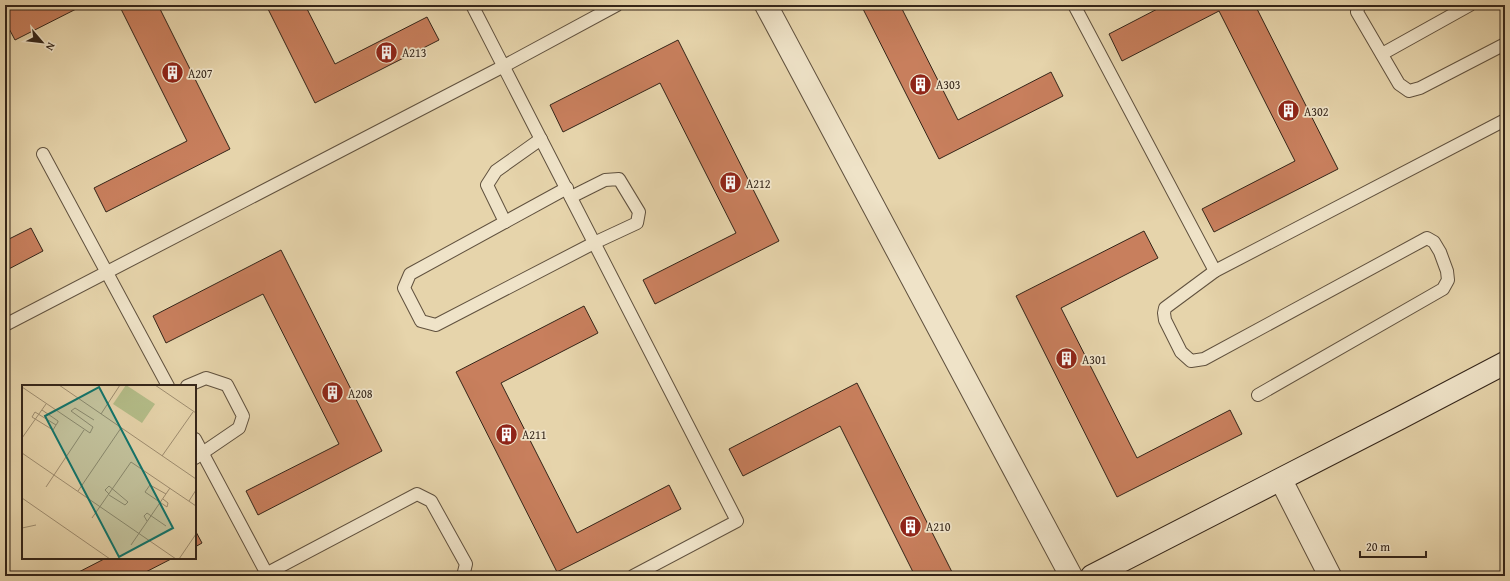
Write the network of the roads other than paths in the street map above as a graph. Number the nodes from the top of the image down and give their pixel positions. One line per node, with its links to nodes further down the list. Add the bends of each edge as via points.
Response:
1 (472, 5): 9 (lane)
2 (617, 5): 9 (lane)
3 (766, 5): 29 (street)
4 (1074, 5): 16 (lane)
5 (1359, 5): 8 (lane, via 1357,12)
6 (1470, 5): 8 (lane)
7 (1505, 44): 8 (lane, via 1420,88 1409,91 1399,84)
8 (1382, 54)
9 (504, 66): 11 (lane); 17 (lane)
10 (1505, 120): 16 (lane)
11 (542, 139): 13 (lane); 14 (lane, via 496,171 487,185)
12 (44, 154): 17 (lane)
13 (569, 193): 14 (lane); 15 (lane); 15 (lane, via 605,180 620,179 639,212 638,223)
14 (505, 222): 15 (lane, via 410,274 404,288 421,322 436,325)
15 (594, 243): 28 (lane, via 737,521)
16 (1215, 271): 22 (lane, via 1171,303 1164,313 1181,352 1191,361 1204,359 1427,238 1434,242 1447,271 1448,280 1443,289)
17 (108, 272): 18 (lane); 20 (lane)
18 (5, 325)
19 (1505, 363): 25 (street)
20 (167, 385)
21 (189, 385): 24 (lane, via 206,378 227,385 243,416 239,428)
22 (1258, 395)
23 (196, 443): 24 (lane)
24 (199, 456): 26 (lane)
25 (1280, 480): 30 (street); 31 (street)
26 (265, 575): 27 (lane, via 417,494 431,501 466,564)
27 (463, 576)
28 (633, 576)
29 (1071, 576)
30 (1092, 576)
31 (1330, 576)

